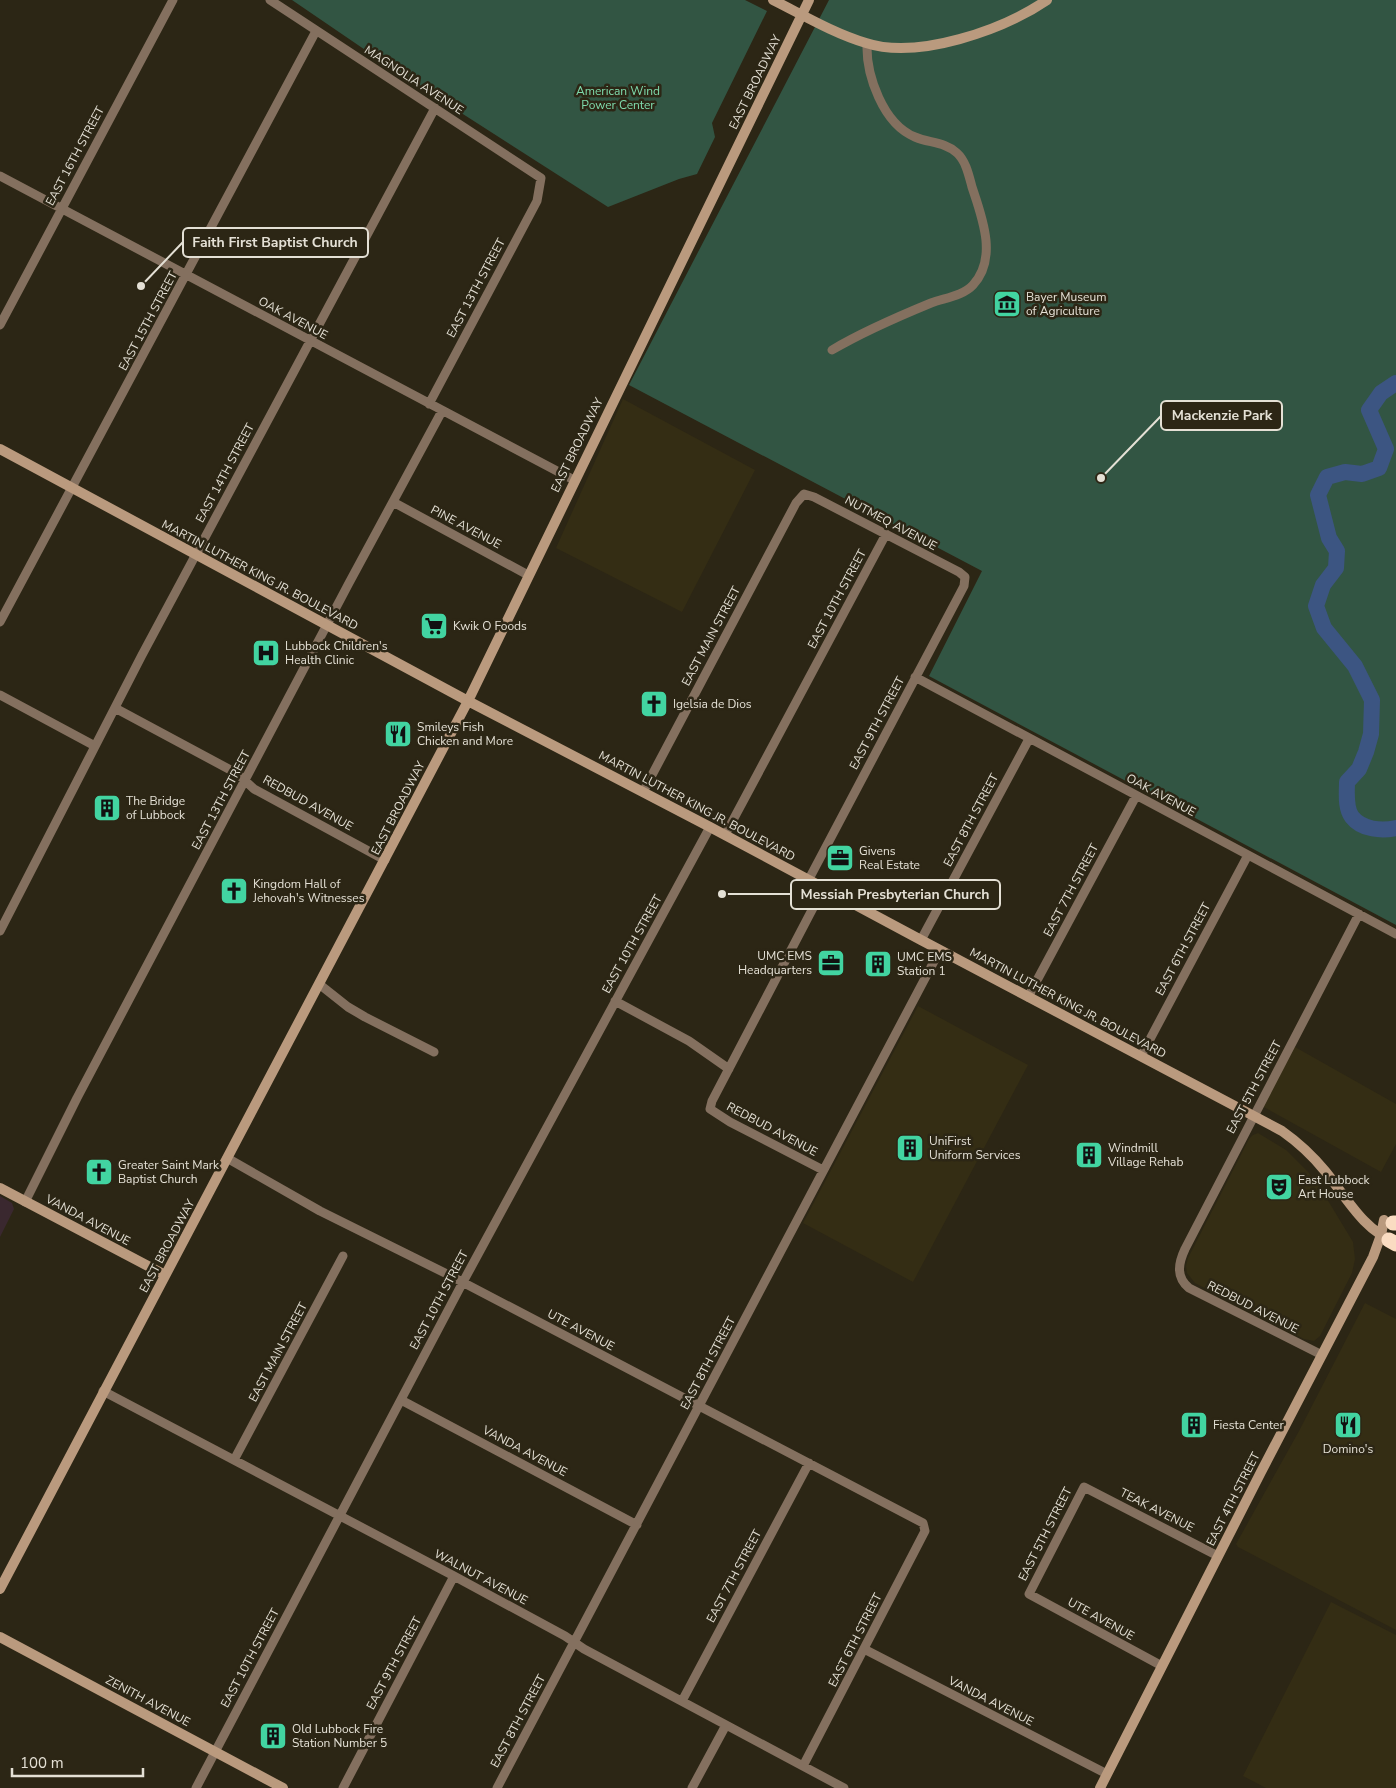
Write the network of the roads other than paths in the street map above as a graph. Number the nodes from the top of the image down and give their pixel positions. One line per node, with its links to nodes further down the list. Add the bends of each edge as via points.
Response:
1 (173, 0): 12 (street, EAST 16TH STREET)
2 (270, 0): 7 (street, MAGNOLIA AVENUE)
3 (773, 0): 6 (main road)
4 (808, 0): 6 (main road, EAST BROADWAY)
5 (1047, 0): 8 (main road, via 1007,23 944,42 896,49)
6 (802, 14): 8 (main road); 20 (main road, EAST BROADWAY)
7 (316, 31): 9 (street, MAGNOLIA AVENUE); 13 (street, EAST 15TH STREET)
8 (867, 44): 16 (street, via 871,81 892,118 914,137 952,148 962,158 982,218 986,256 978,278 966,291 863,332)
9 (434, 108): 11 (street, MAGNOLIA AVENUE, via 532,171 541,178); 15 (street, EAST 14TH STREET)
10 (0, 176): 12 (street, OAK AVENUE)
11 (541, 182): 17 (street, EAST 13TH STREET, via 537,201)
12 (62, 209): 13 (street, OAK AVENUE); 14 (street, EAST 16TH STREET)
13 (186, 275): 15 (street, OAK AVENUE); 21 (street, EAST 15TH STREET)
14 (0, 325)
15 (310, 341): 17 (street, OAK AVENUE); 25 (street, EAST 14TH STREET)
16 (832, 350)
17 (429, 404): 18 (street, OAK AVENUE)
18 (442, 411): 20 (street, OAK AVENUE); 23 (street, EAST 13TH STREET)
19 (0, 449): 21 (main road, MARTIN LUTHER KING JR. BOULEVARD)
20 (574, 480): 26 (main road, EAST BROADWAY)
21 (73, 488): 25 (main road, MARTIN LUTHER KING JR. BOULEVARD); 28 (street, EAST 15TH STREET)
22 (804, 494): 24 (street, NUTMEQ AVENUE); 37 (street, EAST MAIN STREET, via 796,503)
23 (393, 502): 26 (street, PINE AVENUE); 29 (street, EAST 13TH STREET)
24 (886, 534): 27 (street, NUTMEQ AVENUE); 40 (street, EAST 10TH STREET)
25 (196, 554): 29 (main road, MARTIN LUTHER KING JR. BOULEVARD); 33 (street, EAST 14TH STREET)
26 (528, 575): 32 (main road, EAST BROADWAY)
27 (965, 577): 30 (street, EAST 9TH STREET, via 964,586)
28 (0, 622)
29 (327, 625): 32 (main road, MARTIN LUTHER KING JR. BOULEVARD); 36 (street, EAST 13TH STREET)
30 (915, 677): 34 (street, OAK AVENUE); 43 (street, EAST 9TH STREET)
31 (0, 695): 35 (street)
32 (468, 701): 37 (main road, MARTIN LUTHER KING JR. BOULEVARD); 42 (main road, EAST BROADWAY)
33 (114, 708): 35 (street, EAST 14TH STREET); 36 (street, REDBUD AVENUE, via 238,774)
34 (1029, 739): 38 (street, OAK AVENUE); 48 (street, EAST 8TH STREET)
35 (95, 746): 46 (street, EAST 14TH STREET)
36 (245, 781): 42 (street, REDBUD AVENUE, via 254,789); 60 (street, EAST 13TH STREET, via 77,1098)
37 (643, 792): 39 (main road, MARTIN LUTHER KING JR. BOULEVARD)
38 (1136, 796): 41 (street, OAK AVENUE); 51 (street, EAST 7TH STREET)
39 (710, 826): 40 (main road, MARTIN LUTHER KING JR. BOULEVARD); 52 (street, EAST 10TH STREET)
40 (725, 835): 43 (main road, MARTIN LUTHER KING JR. BOULEVARD)
41 (1248, 855): 45 (street, OAK AVENUE); 54 (street, EAST 6TH STREET)
42 (385, 860): 50 (main road, EAST BROADWAY)
43 (809, 879): 44 (main road, MARTIN LUTHER KING JR. BOULEVARD)
44 (824, 887): 48 (main road, MARTIN LUTHER KING JR. BOULEVARD); 55 (street)
45 (1359, 914): 47 (street, OAK AVENUE); 56 (street, EAST 5TH STREET)
46 (0, 931)
47 (1396, 934)
48 (921, 940): 49 (main road, MARTIN LUTHER KING JR. BOULEVARD)
49 (940, 950): 51 (main road, MARTIN LUTHER KING JR. BOULEVARD); 58 (street, EAST 8TH STREET)
50 (319, 984): 53 (street, via 348,1007); 57 (main road, EAST BROADWAY)
51 (1028, 997): 54 (main road, MARTIN LUTHER KING JR. BOULEVARD)
52 (615, 1001): 55 (street, via 689,1041); 67 (street, EAST 10TH STREET)
53 (434, 1052)
54 (1141, 1056): 56 (main road, MARTIN LUTHER KING JR. BOULEVARD)
55 (729, 1069): 58 (street, REDBUD AVENUE, via 710,1109)
56 (1253, 1115): 61 (main road, MARTIN LUTHER KING JR. BOULEVARD, via 1303,1146); 65 (street, EAST 5TH STREET, via 1185,1249 1179,1264)
57 (227, 1158): 66 (main road, EAST BROADWAY); 67 (street, UTE AVENUE, via 314,1208)
58 (823, 1170): 71 (street, EAST 8TH STREET)
59 (0, 1188): 60 (main road, VANDA AVENUE)
60 (26, 1202): 66 (main road, VANDA AVENUE)
61 (1359, 1214): 62 (main road); 63 (main road, MARTIN LUTHER KING JR. BOULEVARD, via 1376,1233)
62 (1392, 1222): 63 (main road, EAST 4TH STREET)
63 (1391, 1240): 68 (main road, EAST 4TH STREET, via 1373,1258)
64 (343, 1256): 72 (street, EAST MAIN STREET)
65 (1180, 1274): 68 (street, REDBUD AVENUE, via 1185,1285 1193,1290)
66 (165, 1275): 69 (main road, EAST BROADWAY)
67 (463, 1282): 70 (street, EAST 10TH STREET); 71 (street, UTE AVENUE)
68 (1322, 1356): 78 (main road, EAST 4TH STREET)
69 (104, 1391): 72 (street, WALNUT AVENUE); 80 (main road, EAST BROADWAY)
70 (401, 1400): 75 (street, EAST 10TH STREET); 77 (street, VANDA AVENUE)
71 (700, 1406): 73 (street, UTE AVENUE); 77 (street, EAST 8TH STREET)
72 (234, 1460): 75 (street, WALNUT AVENUE)
73 (809, 1463): 76 (street, UTE AVENUE); 86 (street, EAST 7TH STREET)
74 (1084, 1487): 78 (street, TEAK AVENUE); 81 (street, EAST 5TH STREET)
75 (340, 1516): 79 (street, WALNUT AVENUE); 88 (street, EAST 10TH STREET)
76 (923, 1523): 84 (street, EAST 6TH STREET, via 924,1531)
77 (636, 1525): 83 (street, EAST 8TH STREET)
78 (1218, 1556): 85 (main road, EAST 4TH STREET)
79 (454, 1576): 83 (street, WALNUT AVENUE); 93 (street, EAST 9TH STREET)
80 (0, 1589)
81 (1029, 1594): 85 (street, UTE AVENUE)
82 (0, 1637): 88 (main road, ZENITH AVENUE)
83 (574, 1642): 86 (street, WALNUT AVENUE); 94 (street, EAST 8TH STREET)
84 (864, 1649): 89 (street, EAST 6TH STREET); 90 (street, VANDA AVENUE)
85 (1162, 1666): 90 (main road, EAST 4TH STREET)
86 (682, 1701): 87 (street, WALNUT AVENUE)
87 (726, 1725): 89 (street, WALNUT AVENUE); 95 (street)
88 (215, 1751): 91 (street, EAST 10TH STREET); 92 (main road, ZENITH AVENUE)
89 (804, 1766): 96 (street, WALNUT AVENUE)
90 (1107, 1774): 97 (main road, EAST 4TH STREET)
91 (196, 1788)
92 (284, 1788)
93 (342, 1788)
94 (497, 1788)
95 (692, 1788)
96 (844, 1788)
97 (1100, 1788)

